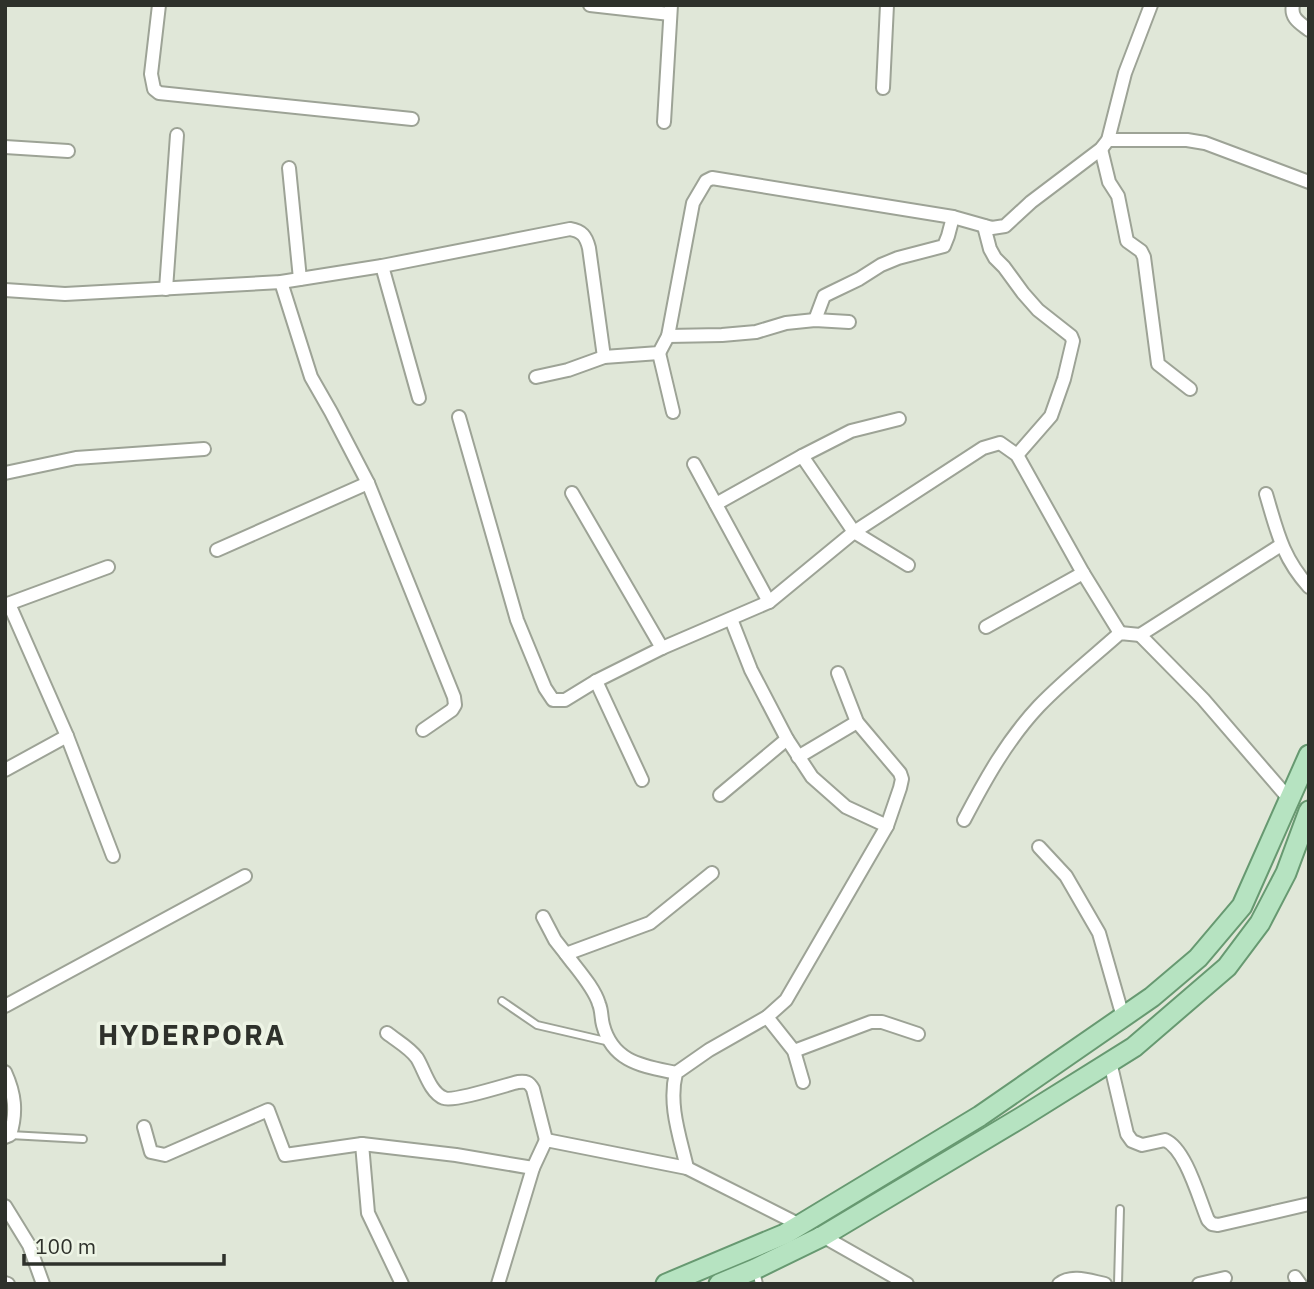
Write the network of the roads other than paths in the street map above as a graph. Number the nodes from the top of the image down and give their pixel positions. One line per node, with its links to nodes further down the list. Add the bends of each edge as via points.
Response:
1 (159, 5): 9 (street, via 151,74 159,93)
2 (590, 5): 6 (street)
3 (887, 5): 8 (street)
4 (1151, 5): 12 (street)
5 (1293, 5): 7 (street, via 1295,19)
6 (671, 10): 10 (street)
7 (1309, 30)
8 (883, 88)
9 (412, 119)
10 (664, 122)
11 (177, 135): 22 (street)
12 (1105, 144): 16 (street, via 1205,143); 18 (street, via 1004,226); 30 (street, via 1109,183 1118,196 1127,241 1144,257 1158,364)
13 (5, 147): 14 (street)
14 (68, 151)
15 (289, 168): 20 (street)
16 (1309, 182)
17 (953, 217): 18 (street); 24 (street, via 944,246 890,262 824,296); 26 (street, via 712,178 693,203)
18 (984, 226): 36 (street, via 995,257 1038,310 1073,341 1051,416)
19 (382, 266): 20 (street); 28 (street, via 569,229 578,231 589,248); 31 (street)
20 (300, 279): 21 (street)
21 (281, 282): 22 (street); 40 (street, via 312,377)
22 (166, 289): 23 (street, via 65,294)
23 (5, 290)
24 (815, 320): 25 (street); 26 (street, via 756,332)
25 (849, 322)
26 (668, 336): 27 (street)
27 (659, 353): 28 (street); 32 (street)
28 (604, 356): 29 (street)
29 (536, 377)
30 (1190, 388)
31 (419, 398)
32 (673, 412)
33 (459, 417): 59 (street, via 517,620 549,695 565,700)
34 (899, 419): 37 (street, via 851,431)
35 (204, 449): 39 (street, via 76,458)
36 (1017, 455): 44 (street, via 1000,443 983,448); 49 (street)
37 (803, 456): 43 (street); 44 (street)
38 (694, 464): 43 (street)
39 (5, 473)
40 (368, 483): 46 (street); 61 (street, via 455,702 452,710)
41 (572, 493): 57 (street)
42 (1266, 494): 45 (street)
43 (716, 505): 51 (street)
44 (854, 533): 47 (street); 51 (street)
45 (1281, 545): 50 (street); 56 (street)
46 (217, 550)
47 (908, 565)
48 (107, 567): 52 (street)
49 (1083, 573): 54 (street); 55 (street)
50 (1309, 587)
51 (769, 602): 53 (street)
52 (7, 604): 62 (street)
53 (731, 619): 57 (street); 63 (street)
54 (986, 627)
55 (1120, 633): 56 (street); 71 (street, via 1020,728 987,775)
56 (1140, 635): 69 (street, via 1203,699)
57 (662, 648): 59 (street)
58 (838, 673): 60 (street)
59 (596, 681): 67 (street)
60 (857, 722): 65 (street); 72 (street, via 902,779)
61 (423, 730)
62 (67, 736): 66 (street); 74 (street)
63 (787, 739): 65 (street); 68 (street)
64 (1309, 755): 69 (main road)
65 (798, 757): 72 (street, via 836,800)
66 (5, 770)
67 (642, 780)
68 (720, 795)
69 (1290, 800): 82 (main road, via 1242,906 1198,958)
70 (1308, 819): 87 (main road, via 1260,923 1227,967)
71 (964, 821)
72 (887, 826): 81 (street, via 786,1000)
73 (1039, 847): 82 (street, via 1066,876 1099,933)
74 (113, 856)
75 (712, 873): 78 (street, via 650,923)
76 (245, 876): 80 (street)
77 (543, 917): 78 (street)
78 (566, 954): 85 (street, via 595,995)
79 (502, 1001): 85 (lane, via 537,1026)
80 (5, 1006)
81 (767, 1017): 86 (street); 89 (street)
82 (1123, 1017): 101 (main road, via 980,1116)
83 (387, 1034): 94 (street, via 416,1058 443,1098 518,1082 530,1084)
84 (918, 1034): 86 (street, via 870,1022)
85 (610, 1042): 89 (street, via 628,1060)
86 (794, 1051): 90 (street)
87 (1110, 1062): 98 (street, via 1127,1134 1136,1144 1165,1140 1175,1147 1212,1224); 102 (main road)
88 (5, 1072): 92 (street, via 15,1119)
89 (676, 1073): 97 (street, via 673,1106)
90 (803, 1082)
91 (144, 1127): 95 (street, via 151,1152 165,1155 268,1110 285,1155)
92 (7, 1136): 93 (lane)
93 (83, 1139)
94 (546, 1140): 96 (street); 97 (street)
95 (362, 1144): 96 (street); 106 (street, via 368,1213)
96 (533, 1168): 107 (street)
97 (687, 1168): 101 (street)
98 (1309, 1204)
99 (5, 1206): 105 (street, via 29,1245)
100 (1121, 1209): 113 (lane)
101 (800, 1225): 102 (street); 108 (main road)
102 (823, 1236): 103 (main road); 110 (street)
103 (757, 1277): 109 (main road)
104 (1225, 1278): 114 (street)
105 (43, 1284)
106 (402, 1284)
107 (498, 1284)
108 (666, 1284)
109 (719, 1284)
110 (907, 1284)
111 (1059, 1284): 112 (street, via 1075,1278)
112 (1105, 1284)
113 (1118, 1284)
114 (1199, 1284)

